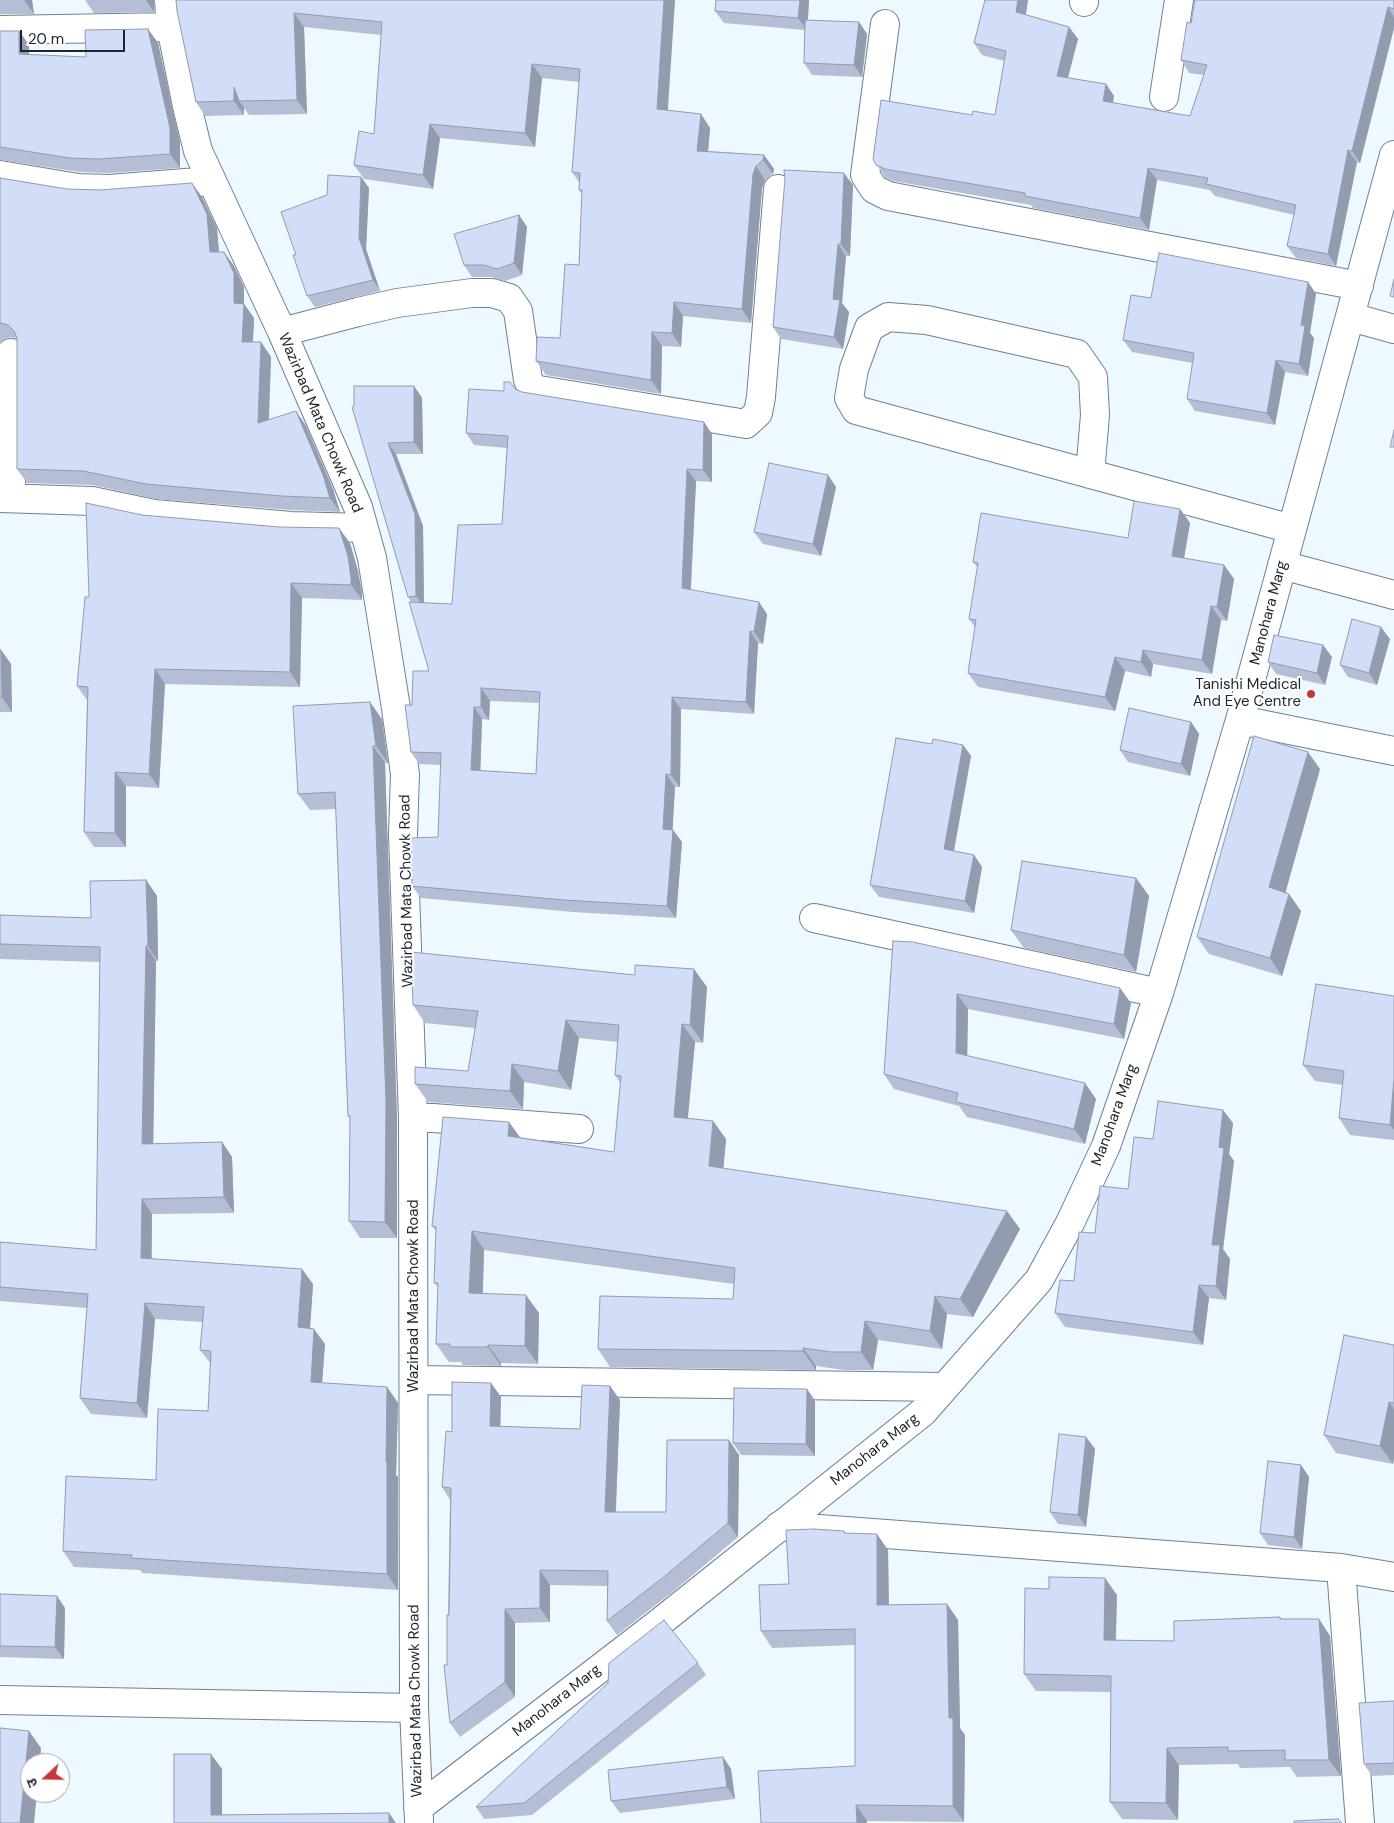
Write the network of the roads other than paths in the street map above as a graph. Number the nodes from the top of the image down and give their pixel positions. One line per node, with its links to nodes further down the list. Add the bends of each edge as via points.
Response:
1 (169, 0): 4 (street, Wazirbad Mata Chowk Road)
2 (1179, 0): 6 (street)
3 (885, 24): 11 (street, via 865,175 874,189 888,196)
4 (171, 27): 5 (street); 9 (street, Wazirbad Mata Chowk Road, via 198,151)
5 (0, 30)
6 (1164, 97)
7 (1394, 155): 11 (street, Manohara Marg)
8 (0, 175): 9 (street, via 78,188 108,189)
9 (211, 181): 14 (street, Wazirbad Mata Chowk Road)
10 (778, 189): 14 (street, via 761,397 758,413 746,424 533,389 528,380 518,310 509,298 492,293 397,303)
11 (1359, 286): 12 (street, Manohara Marg)
12 (1351, 317): 13 (street); 19 (street, Manohara Marg)
13 (1394, 329)
14 (282, 332): 18 (street, Wazirbad Mata Chowk Road, via 358,507)
15 (11, 353): 17 (street)
16 (1090, 474): 16 (street, via 856,410 849,398 854,369 869,328 888,317 928,320 1078,354 1093,377 1095,416); 19 (street)
17 (6, 498): 18 (street, via 92,501 154,514 291,526)
18 (363, 528): 26 (street, Wazirbad Mata Chowk Road, via 373,567 405,774 403,835)
19 (1292, 529): 20 (street, Manohara Marg)
20 (1282, 565): 21 (street); 22 (street, Manohara Marg)
21 (1394, 594)
22 (1240, 720): 23 (street); 25 (street, Manohara Marg)
23 (1394, 751)
24 (814, 918): 25 (street)
25 (1159, 993): 29 (street, Manohara Marg, via 1106,1146 1061,1240 1039,1280)
26 (414, 1118): 27 (street); 28 (street, Wazirbad Mata Chowk Road)
27 (579, 1129)
28 (414, 1380): 29 (street); 34 (street, Wazirbad Mata Chowk Road)
29 (945, 1387): 30 (street, Manohara Marg, via 923,1412)
30 (779, 1526): 31 (street); 35 (street, Manohara Marg)
31 (1341, 1568): 32 (street); 36 (street)
32 (1394, 1577)
33 (0, 1700): 34 (street)
34 (414, 1708): 35 (street, Wazirbad Mata Chowk Road)
35 (419, 1815)
36 (1360, 1823)

